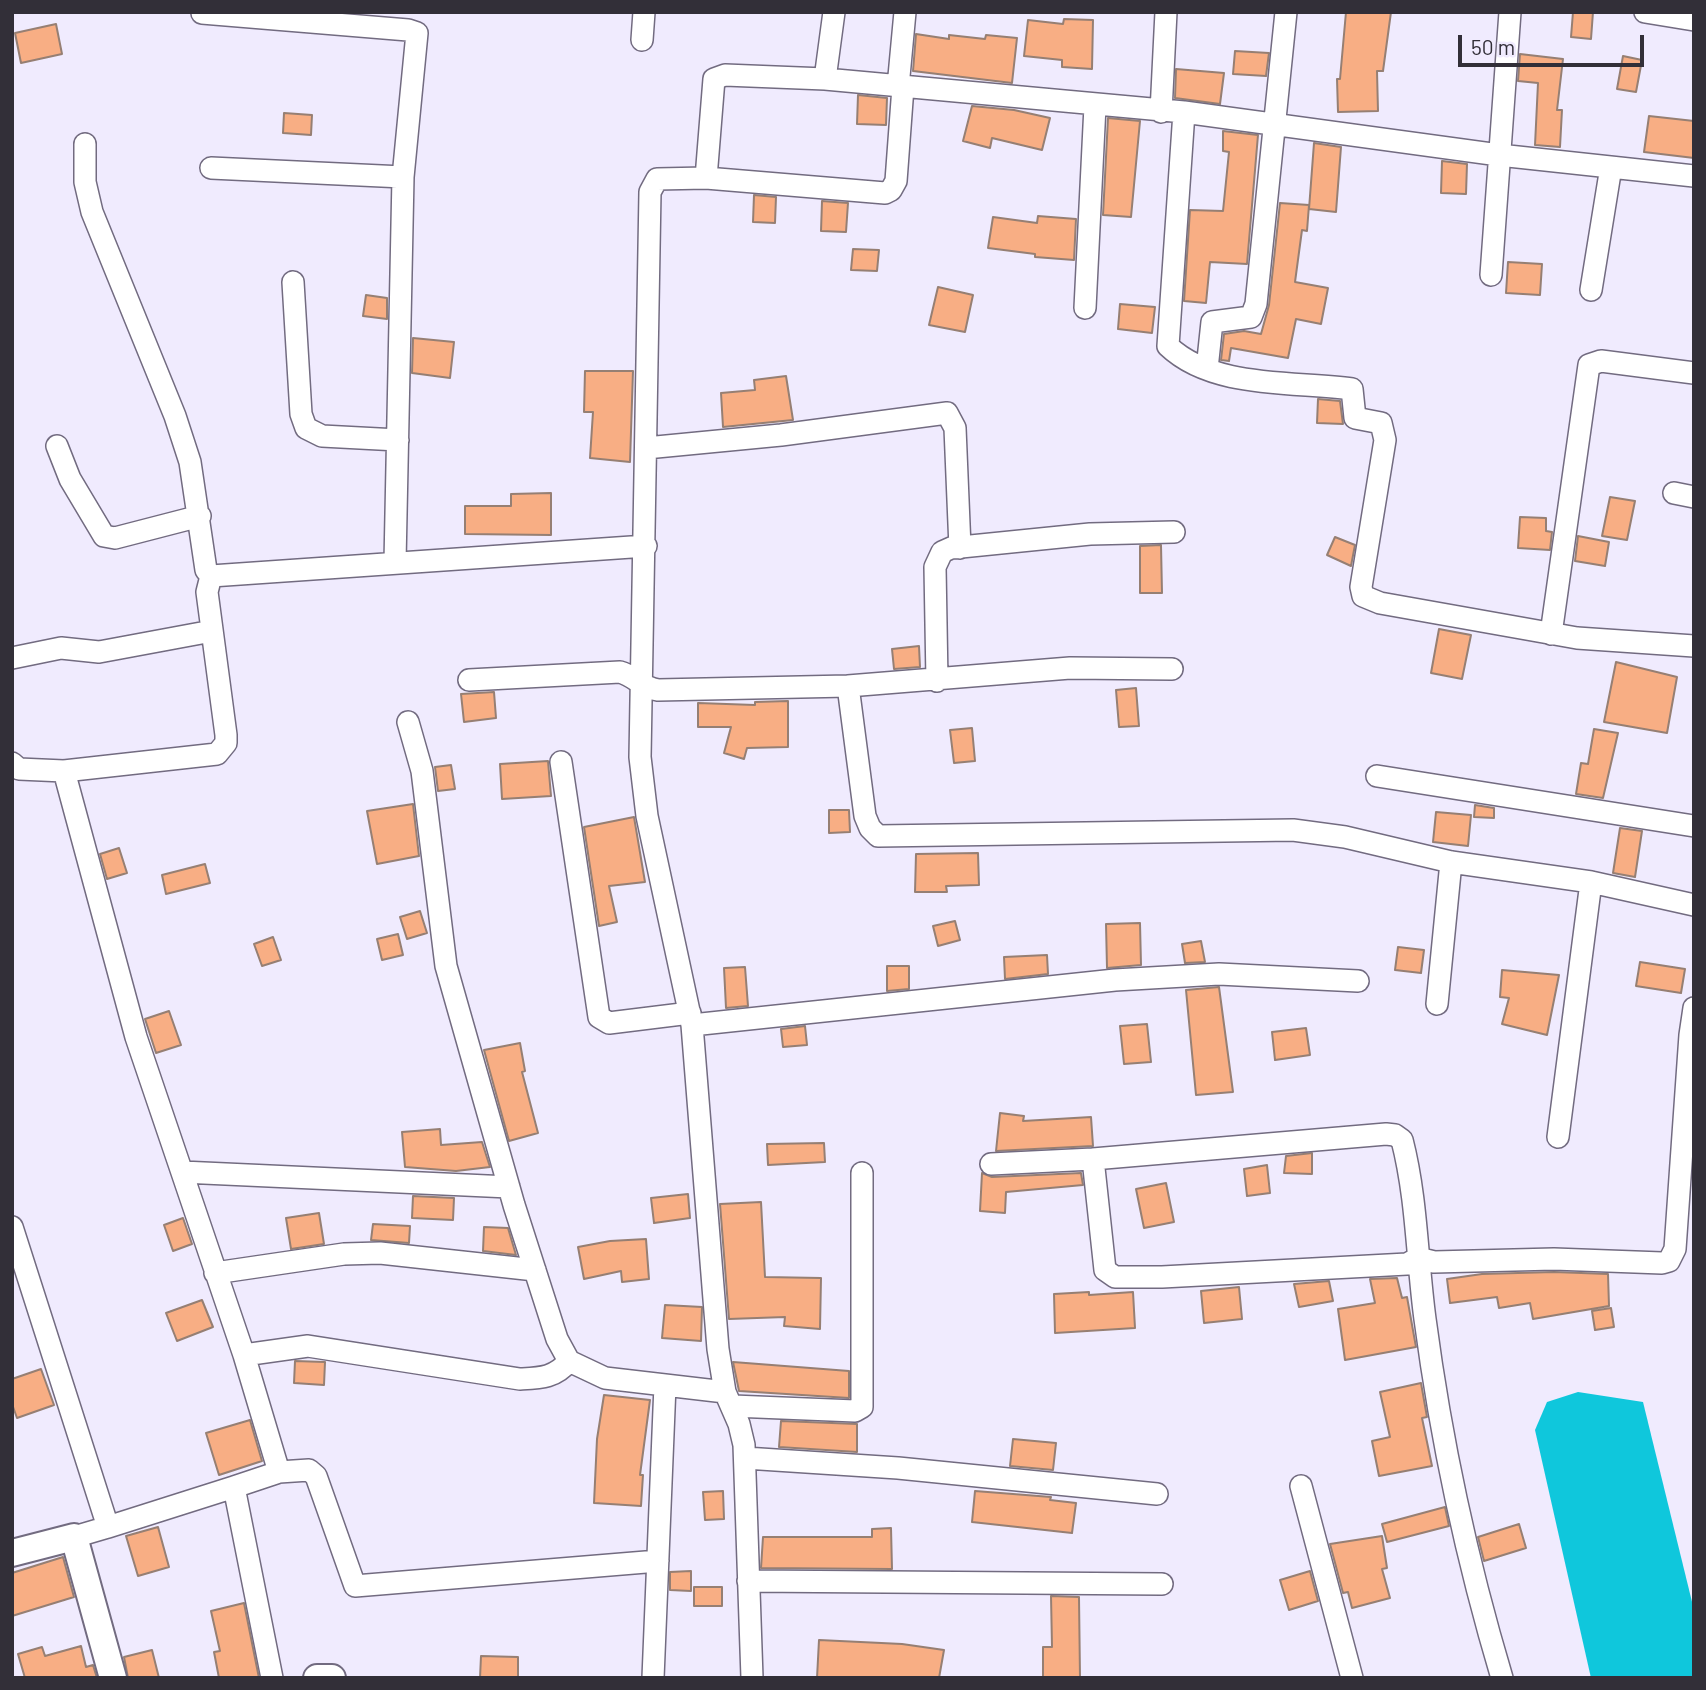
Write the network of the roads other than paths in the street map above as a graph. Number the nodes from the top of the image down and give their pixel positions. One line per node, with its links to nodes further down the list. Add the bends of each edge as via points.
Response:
1 (644, 12): 10 (street)
2 (834, 12): 11 (street)
3 (905, 12): 12 (street)
4 (1166, 12): 14 (street)
5 (1286, 12): 16 (street)
6 (1510, 12): 18 (street)
7 (1645, 12): 9 (street)
8 (202, 13): 22 (street, via 415,31 418,38)
9 (1694, 20)
10 (642, 40)
11 (825, 79): 12 (street); 23 (street, via 725,75 714,79)
12 (900, 87): 13 (street); 23 (street, via 896,181 885,193)
13 (1095, 106): 14 (street); 27 (street)
14 (1161, 112): 15 (street)
15 (1184, 112): 16 (street); 28 (street, via 1166,342 1172,351)
16 (1275, 124): 18 (street); 28 (street, via 1256,304 1251,317 1212,321)
17 (85, 144): 33 (street, via 85,182 92,212 175,415)
18 (1499, 155): 19 (street); 24 (street)
19 (1611, 167): 21 (street); 26 (street)
20 (211, 168): 22 (street)
21 (1694, 176)
22 (404, 177): 30 (street)
23 (706, 178): 32 (street, via 657,179 650,192)
24 (1491, 275)
25 (293, 282): 30 (street, via 301,414 306,428 322,436)
26 (1591, 290)
27 (1085, 308)
28 (1207, 369): 40 (street, via 1238,377 1352,389 1355,418 1381,423 1385,440 1363,596)
29 (1694, 373): 40 (street, via 1601,361 1589,365)
30 (398, 440): 37 (street)
31 (57, 446): 33 (street, via 70,480 104,536 115,538)
32 (646, 448): 35 (street); 36 (street, via 947,412 955,428)
33 (200, 516): 38 (street, via 206,570)
34 (1174, 531): 36 (street, via 1090,534)
35 (646, 546): 37 (street); 46 (street)
36 (960, 548): 45 (street, via 942,552 937,559)
37 (396, 562): 38 (street)
38 (211, 576): 39 (street, via 207,592)
39 (212, 631): 42 (street, via 99,652 61,648); 51 (street, via 226,735 217,754)
40 (1551, 635): 41 (street)
41 (1694, 646)
42 (12, 658)
43 (1172, 668): 45 (street, via 1070,668)
44 (469, 680): 46 (street, via 620,672)
45 (937, 681): 47 (street)
46 (641, 684): 47 (street, via 658,690); 60 (street, via 640,757 647,816)
47 (848, 686): 54 (street, via 866,816 878,836 1293,830)
48 (408, 722): 67 (street, via 422,771 446,966)
49 (561, 762): 60 (street, via 599,1017 609,1023)
50 (12, 764): 51 (street, via 19,769)
51 (64, 771): 65 (street, via 117,975)
52 (1377, 776): 53 (street)
53 (1694, 826)
54 (1451, 862): 55 (street); 58 (street)
55 (1591, 883): 56 (street); 62 (street)
56 (1694, 905)
57 (1358, 981): 60 (street, via 1219,974 1128,979)
58 (1437, 1004)
59 (1694, 1008): 61 (street)
60 (691, 1019): 75 (street, via 718,1349)
61 (1692, 1035): 69 (street, via 1675,1249 1669,1261 1434,1262)
62 (1558, 1137)
63 (1093, 1159): 64 (street); 69 (street, via 1105,1270 1110,1276 1407,1264); 69 (street, via 1395,1135 1402,1140 1405,1153)
64 (991, 1164)
65 (181, 1172): 67 (street); 71 (street)
66 (862, 1173): 75 (street, via 862,1407 855,1411)
67 (509, 1186): 70 (street)
68 (12, 1227): 81 (street)
69 (1418, 1258): 94 (street, via 1425,1321 1473,1580)
70 (535, 1270): 71 (street, via 380,1253); 73 (street, via 557,1339)
71 (215, 1273): 72 (street)
72 (244, 1355): 73 (street, via 308,1346 520,1379 547,1377); 77 (street)
73 (569, 1361): 74 (street, via 605,1378)
74 (665, 1385): 75 (street); 84 (street)
75 (729, 1399): 76 (street)
76 (745, 1458): 80 (street); 85 (street)
77 (279, 1472): 79 (street); 84 (street, via 309,1470 316,1476 355,1586)
78 (1301, 1486): 93 (street)
79 (234, 1487): 81 (street); 88 (street)
80 (1157, 1494)
81 (108, 1527): 82 (street)
82 (74, 1538): 83 (street); 87 (street)
83 (12, 1553)
84 (658, 1561): 91 (street)
85 (748, 1581): 86 (street); 92 (street)
86 (1162, 1584)
87 (113, 1678)
88 (272, 1678)
89 (317, 1678): 90 (street)
90 (331, 1678)
91 (653, 1678)
92 (752, 1678)
93 (1352, 1678)
94 (1502, 1678)

